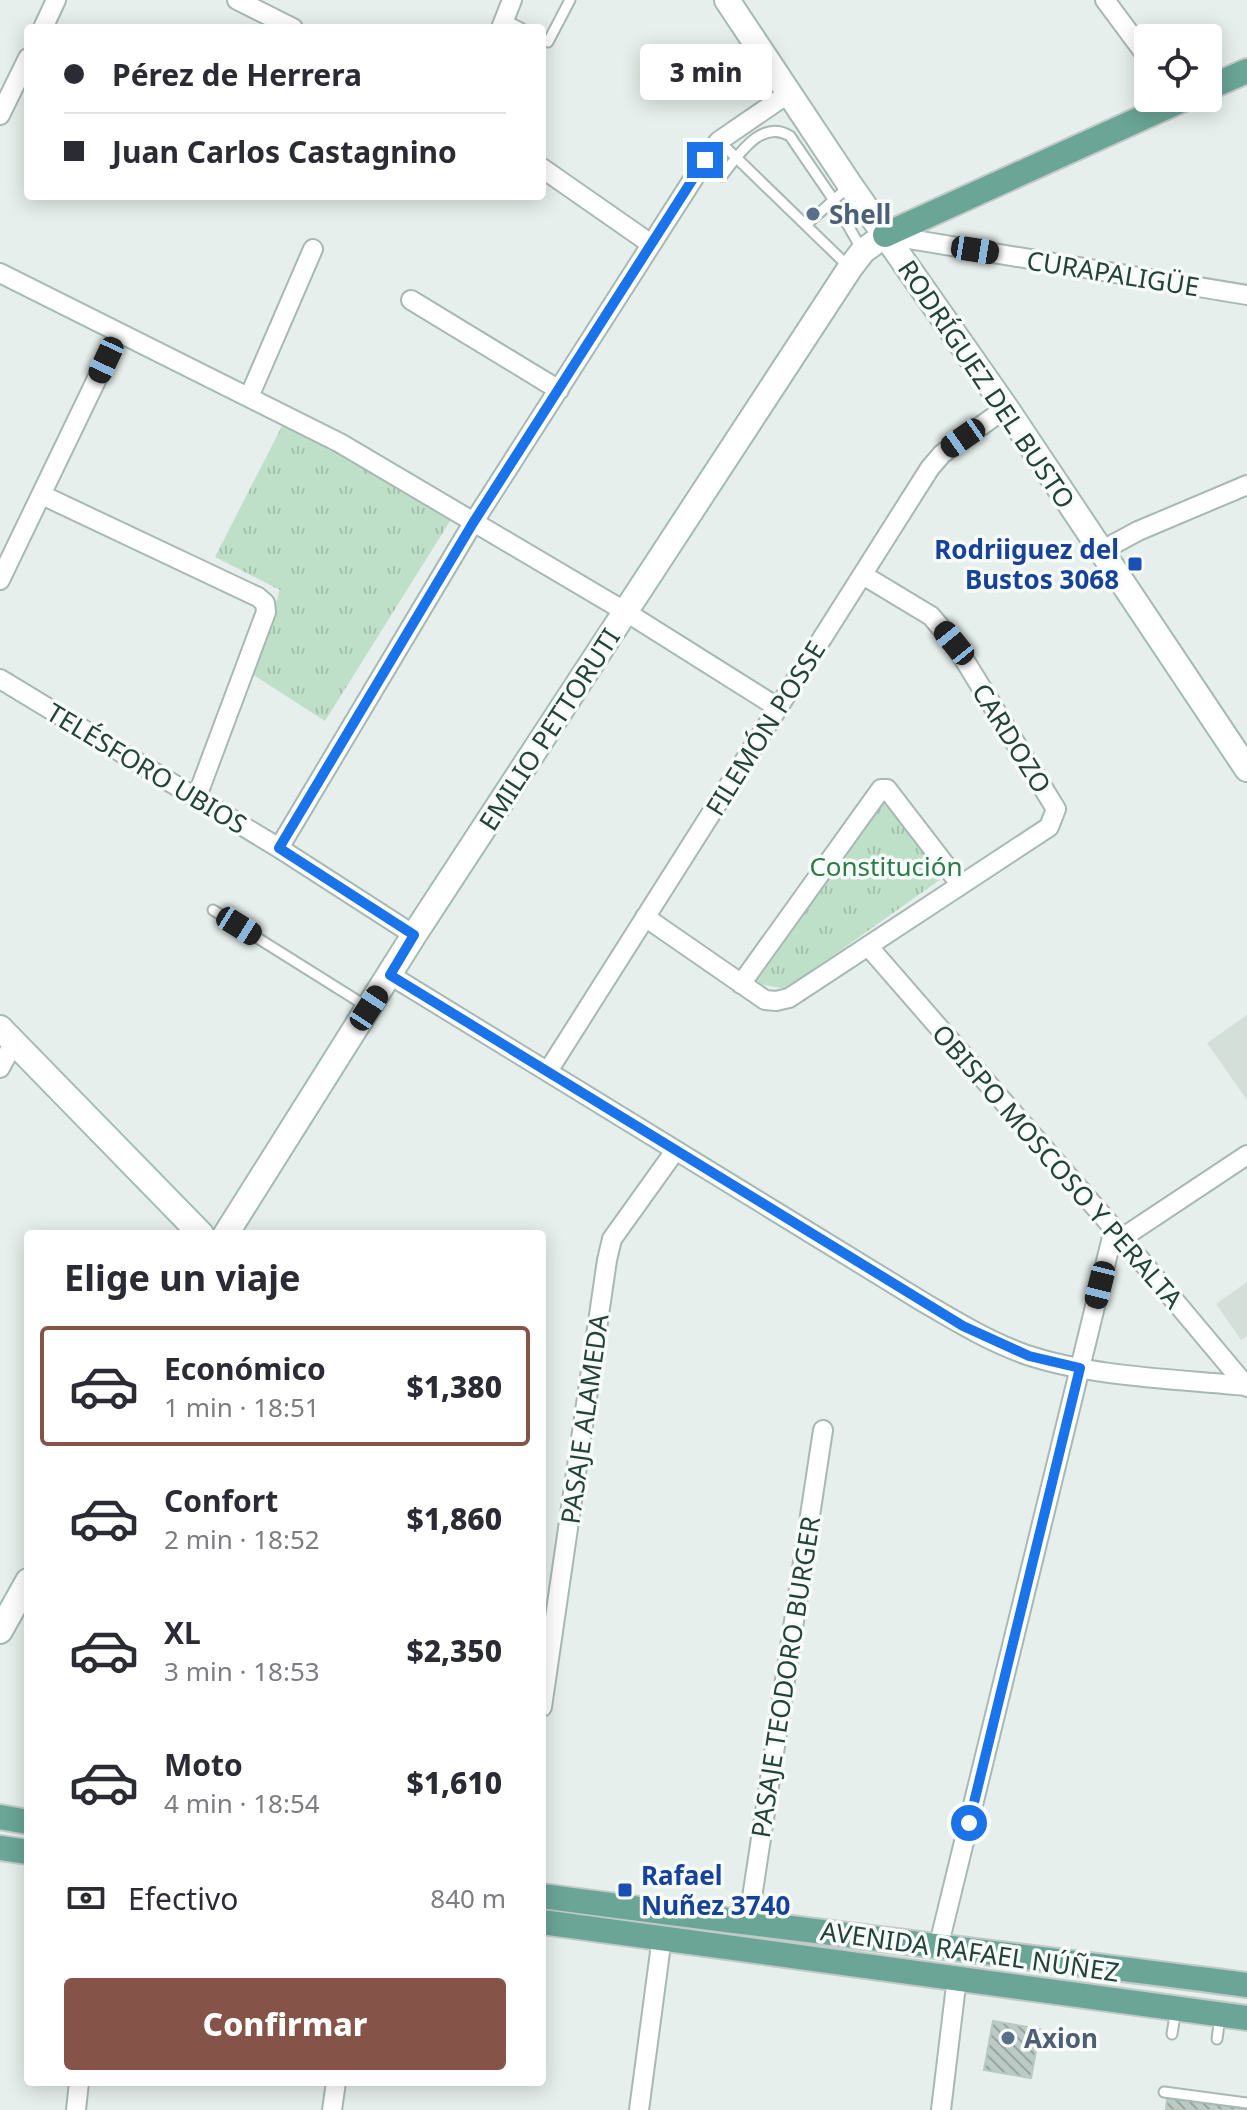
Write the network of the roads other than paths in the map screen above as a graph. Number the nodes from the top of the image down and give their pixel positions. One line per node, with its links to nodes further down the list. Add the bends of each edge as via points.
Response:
1 (56, 0): 7 (street)
2 (237, 0): 8 (street)
3 (512, 0): 9 (street)
4 (570, 0): 11 (lane)
5 (727, 0): 15 (main road, RODRÍGUEZ DEL BUSTO)
6 (1105, 0): 10 (street)
7 (45, 24)
8 (285, 24)
9 (509, 24)
10 (1134, 39)
11 (546, 41)
12 (24, 66): 17 (street)
13 (1247, 71): 14 (main road)
14 (1222, 82)
15 (789, 93): 18 (street); 22 (main road, RODRÍGUEZ DEL BUSTO)
16 (1153, 112): 24 (main road)
17 (0, 115)
18 (719, 141): 19 (lane); 25 (street)
19 (736, 158): 21 (lane); 22 (lane, via 751,141 779,130); 23 (lane)
20 (546, 171): 25 (street)
21 (722, 176)
22 (842, 192): 23 (lane); 24 (main road, RODRÍGUEZ DEL BUSTO); 27 (lane)
23 (806, 225): 27 (lane)
24 (885, 235): 27 (main road, EMILIO PETTORUTI); 29 (street, CURAPALIGÜE); 34 (main road, RODRÍGUEZ DEL BUSTO)
25 (651, 244): 32 (street)
26 (313, 249): 33 (street)
27 (857, 260): 41 (main road, EMILIO PETTORUTI)
28 (0, 273): 31 (street)
29 (1247, 295)
30 (411, 300): 32 (street)
31 (119, 333): 33 (street); 36 (street)
32 (559, 390): 37 (street)
33 (249, 397): 37 (street, via 340,443)
34 (1006, 408): 38 (main road, RODRÍGUEZ DEL BUSTO); 39 (street, FILEMÓN POSSE, via 930,468)
35 (1247, 485): 38 (street)
36 (42, 495): 40 (street); 45 (street, via 265,603)
37 (473, 523): 41 (street); 46 (street)
38 (1101, 551): 44 (main road, RODRÍGUEZ DEL BUSTO)
39 (863, 575): 43 (street, FILEMÓN POSSE); 47 (street, CARDOZO, via 931,616 946,634 1056,809 1049,827)
40 (0, 580)
41 (626, 612): 43 (street); 50 (main road, EMILIO PETTORUTI)
42 (0, 679): 45 (street, TELÉSFORO UBIOS)
43 (777, 707): 49 (street, FILEMÓN POSSE)
44 (1247, 769)
45 (196, 799): 46 (street, TELÉSFORO UBIOS)
46 (279, 848): 50 (street, TELÉSFORO UBIOS)
47 (960, 884): 51 (street); 53 (street, via 887,789 881,789)
48 (213, 910): 54 (lane)
49 (645, 917): 53 (street); 57 (street, FILEMÓN POSSE)
50 (414, 935): 52 (main road, EMILIO PETTORUTI)
51 (868, 946): 53 (street, via 789,998 765,1000); 62 (street, OBISPO MOSCOSO Y PERALTA)
52 (390, 975): 54 (main road, EMILIO PETTORUTI); 57 (street)
53 (741, 984)
54 (369, 1008): 61 (main road, EMILIO PETTORUTI)
55 (7, 1035): 56 (street); 60 (main road)
56 (0, 1068)
57 (548, 1071): 58 (street)
58 (675, 1151): 63 (street, via 963,1326 1029,1356); 68 (street, PASAJE ALAMEDA, via 612,1239)
59 (1247, 1155): 62 (street)
60 (197, 1230)
61 (229, 1230)
62 (1118, 1234): 63 (street); 64 (street, OBISPO MOSCOSO Y PERALTA)
63 (1080, 1368): 64 (street); 77 (street)
64 (1247, 1387)
65 (823, 1430): 75 (street, PASAJE TEODORO BURGER)
66 (24, 1588): 67 (main road)
67 (0, 1631)
68 (546, 1679)
69 (0, 1817): 70 (main road)
70 (24, 1821)
71 (0, 1848): 72 (main road)
72 (24, 1851)
73 (546, 1897): 75 (main road, AVENIDA RAFAEL NÚÑEZ)
74 (546, 1922): 76 (main road, AVENIDA RAFAEL NÚÑEZ)
75 (748, 1924): 77 (main road, AVENIDA RAFAEL NÚÑEZ)
76 (662, 1937): 78 (main road, AVENIDA RAFAEL NÚÑEZ); 91 (street)
77 (939, 1944): 79 (main road, AVENIDA RAFAEL NÚÑEZ)
78 (957, 1977): 80 (main road, AVENIDA RAFAEL NÚÑEZ); 92 (street)
79 (1247, 1985)
80 (1176, 2009): 81 (main road, AVENIDA RAFAEL NÚÑEZ); 83 (lane)
81 (1220, 2014): 82 (main road, AVENIDA RAFAEL NÚÑEZ); 84 (lane)
82 (1247, 2018)
83 (1172, 2034)
84 (1217, 2039)
85 (79, 2086): 89 (street)
86 (335, 2086): 90 (street)
87 (1164, 2092): 88 (lane)
88 (1247, 2103)
89 (76, 2110)
90 (332, 2110)
91 (639, 2110)
92 (941, 2110)

